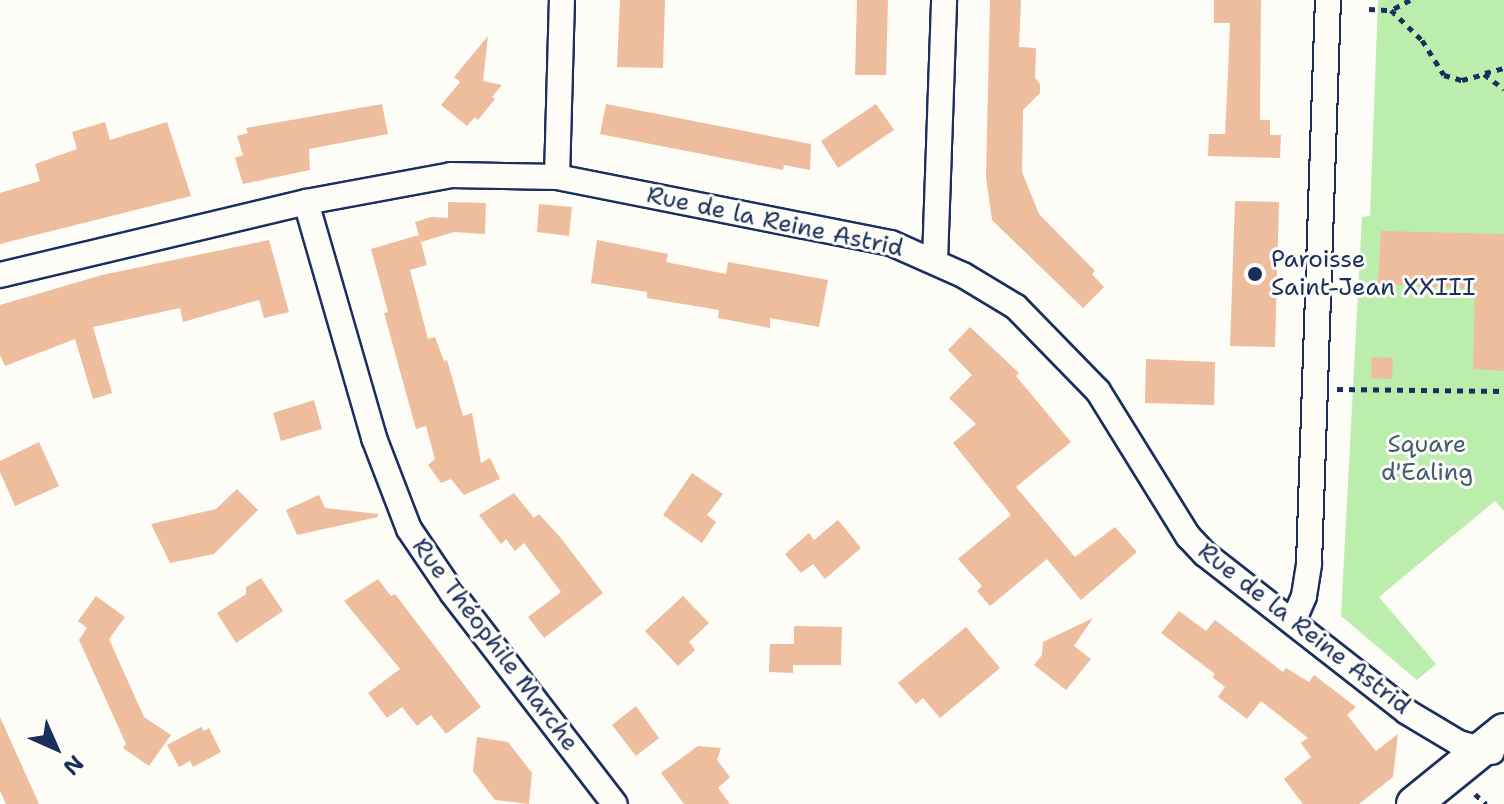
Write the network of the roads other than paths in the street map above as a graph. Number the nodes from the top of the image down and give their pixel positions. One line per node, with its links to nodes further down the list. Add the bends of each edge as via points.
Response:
1 (562, 0): 4 (street)
2 (944, 0): 6 (street)
3 (1328, 0): 8 (street, via 1309,563)
4 (557, 177): 5 (street, Rue de la Reine Astrid, via 432,176); 6 (street, Rue de la Reine Astrid, via 873,238)
5 (306, 202): 7 (street, Rue de la Reine Astrid); 10 (street, Rue Théophile Marche, via 382,463 409,529)
6 (935, 261): 8 (street, Rue de la Reine Astrid, via 1016,307 1098,391 1196,545)
7 (0, 275)
8 (1293, 622): 9 (street, Rue de la Reine Astrid, via 1416,719 1459,743)
9 (1496, 745): 11 (main road)
10 (615, 804)
11 (1414, 804)

